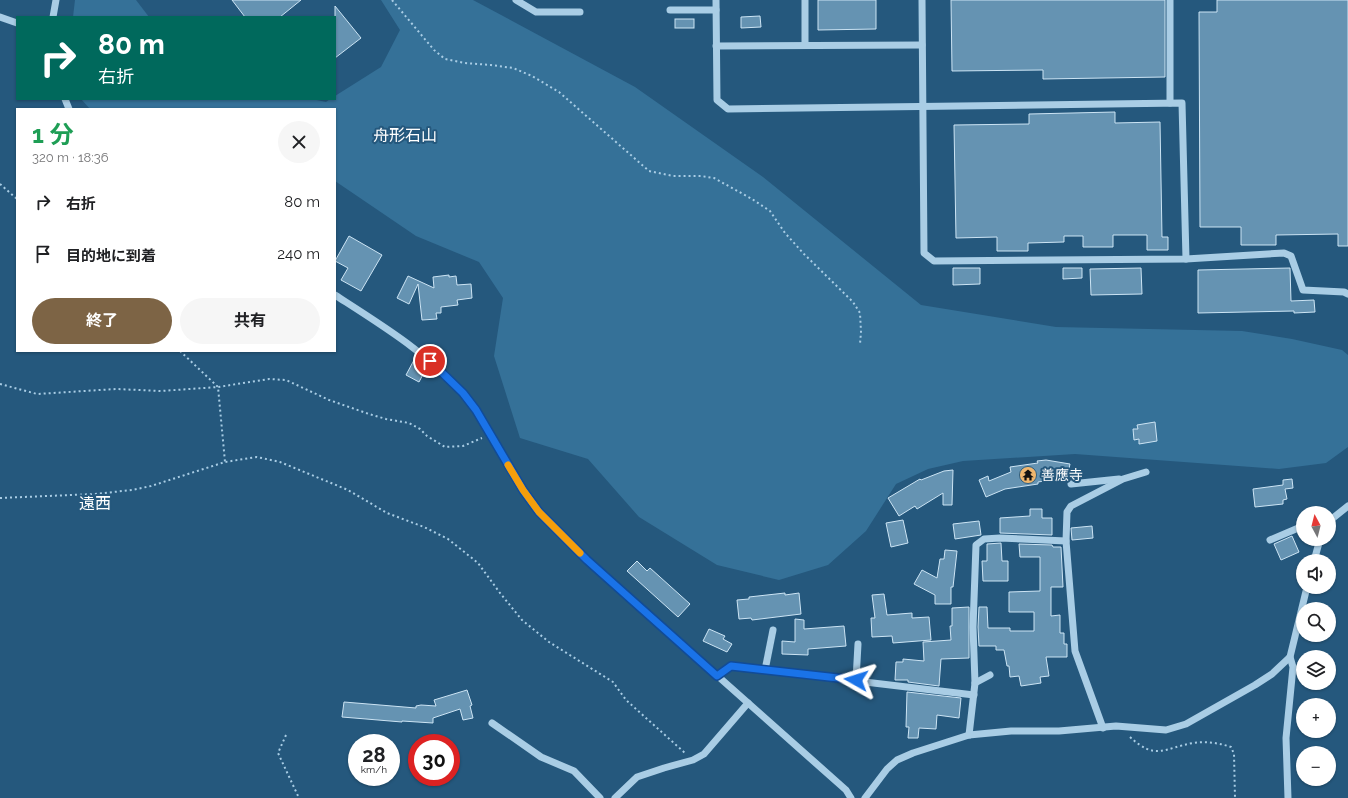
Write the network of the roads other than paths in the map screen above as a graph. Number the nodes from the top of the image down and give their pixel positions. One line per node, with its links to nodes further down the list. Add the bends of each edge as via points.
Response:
1 (56, 0): 10 (street)
2 (516, 0): 9 (street, via 536,12)
3 (716, 0): 8 (street)
4 (806, 0): 13 (street)
5 (922, 0): 14 (street)
6 (1170, 0): 16 (street)
7 (670, 10): 8 (street)
8 (716, 10): 15 (street)
9 (580, 12)
10 (53, 16)
11 (0, 17): 12 (street)
12 (16, 23)
13 (806, 45): 14 (street); 15 (street)
14 (922, 45): 17 (street)
15 (716, 46): 17 (street, via 717,100 728,109)
16 (1170, 103): 17 (street); 18 (street, via 1182,103)
17 (923, 106): 18 (street, via 924,253 934,261)
18 (1186, 259): 19 (street, via 1284,253 1291,256 1303,290)
19 (1348, 293)
20 (336, 296): 35 (street, via 423,354 463,393 539,512 587,560)
21 (1146, 472): 22 (street)
22 (1123, 479): 23 (street); 28 (street, via 1071,506 1067,512)
23 (1071, 484)
24 (1348, 506): 25 (street)
25 (1336, 514)
26 (1296, 529): 27 (street)
27 (1270, 540)
28 (1066, 541): 37 (street, via 1000,538 984,539 976,545 973,627); 41 (street, via 1075,651)
29 (1305, 594): 32 (street)
30 (772, 630): 33 (street)
31 (858, 644): 36 (street)
32 (1290, 657): 41 (street, via 1267,677 1186,724 1166,730 1116,726); 47 (street, via 1293,666 1286,738)
33 (765, 670): 35 (street, via 731,666); 36 (street)
34 (990, 675): 37 (street)
35 (717, 676): 39 (street)
36 (856, 680): 38 (street)
37 (975, 683): 38 (street)
38 (974, 694): 42 (street)
39 (748, 702): 44 (street, via 704,754 693,760 637,777); 45 (street, via 846,790)
40 (492, 723): 43 (street, via 541,757 574,771)
41 (1103, 728): 42 (street, via 1059,731 1011,730)
42 (969, 735): 46 (street, via 896,760)
43 (600, 798)
44 (615, 798)
45 (851, 798)
46 (865, 798)
47 (1288, 798)

